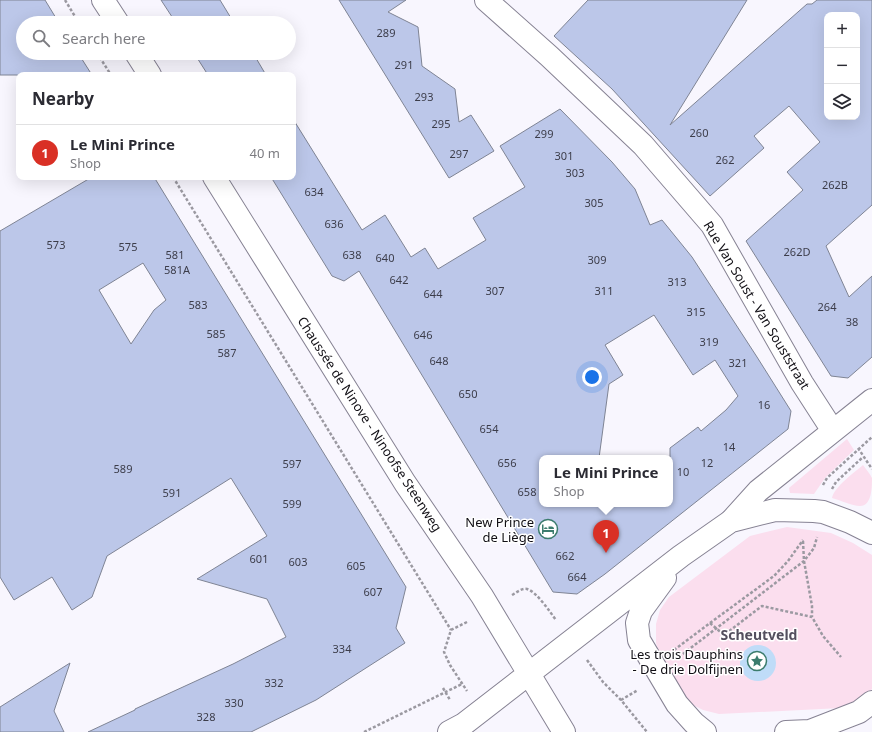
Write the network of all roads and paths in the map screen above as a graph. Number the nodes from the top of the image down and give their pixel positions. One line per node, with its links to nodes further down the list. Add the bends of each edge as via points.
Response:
1 (65, 0): 4 (path)
2 (103, 0): 5 (main road)
3 (486, 0): 13 (main road, Rue Van Soust - Van Souststraat, via 643,146 712,225 802,383)
4 (75, 16)
5 (113, 16)
6 (101, 60): 8 (path)
7 (140, 60): 9 (main road)
8 (109, 72)
9 (148, 72)
10 (175, 180): 26 (path)
11 (216, 180): 30 (main road, Chaussée de Ninove - Ninoofse Steenweg, via 405,483 482,596)
12 (872, 400): 13 (main road)
13 (833, 431): 17 (main road, via 758,491)
14 (872, 437): 16 (path, via 827,478)
15 (872, 469): 16 (path, via 863,457 836,482)
16 (821, 502): 17 (main road, via 814,510 775,510); 18 (main road, via 850,522); 22 (path, via 814,548)
17 (731, 521): 21 (main road)
18 (872, 533)
19 (805, 535): 20 (path)
20 (803, 540): 22 (path); 24 (path, via 774,576)
21 (681, 556): 29 (main road, via 641,611 637,623 639,640); 30 (main road)
22 (804, 561): 23 (path); 25 (path)
23 (812, 617): 25 (path, via 762,606 724,635); 28 (path, via 823,636)
24 (710, 623): 25 (path); 27 (path)
25 (717, 628): 29 (path)
26 (451, 630)
27 (667, 653)
28 (841, 657)
29 (659, 673): 40 (path, via 621,700); 41 (main road, via 677,704)
30 (529, 674): 38 (main road, via 464,724); 39 (main road, Chaussée de Ninove - Ninoofse Steenweg)
31 (462, 684): 33 (path)
32 (443, 688): 33 (path)
33 (446, 692): 34 (path); 37 (path)
34 (450, 700)
35 (872, 702): 36 (main road, via 859,712)
36 (819, 731): 42 (main road)
37 (364, 732)
38 (449, 732)
39 (564, 732)
40 (647, 732)
41 (705, 732)
42 (786, 732)

